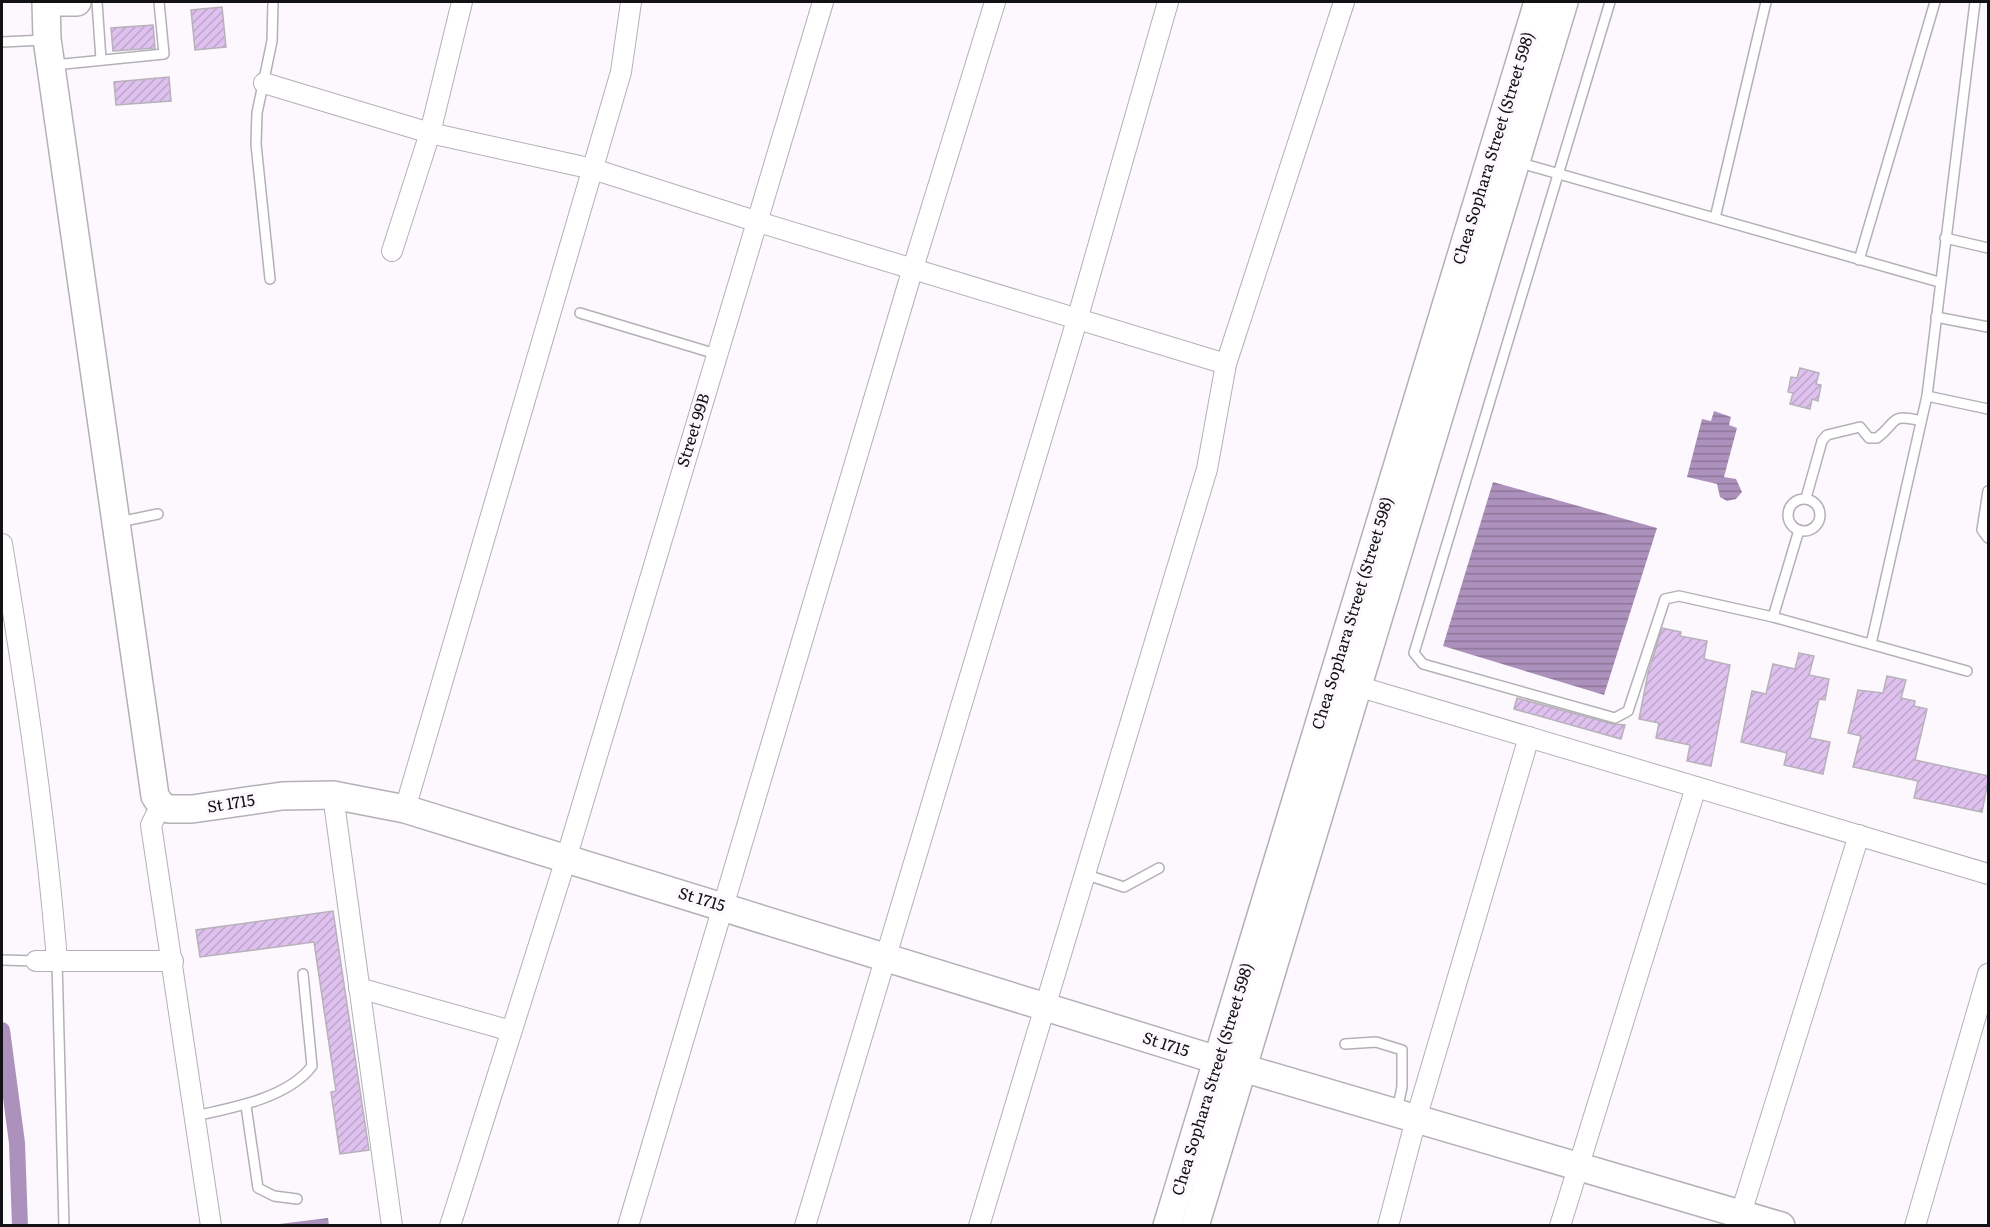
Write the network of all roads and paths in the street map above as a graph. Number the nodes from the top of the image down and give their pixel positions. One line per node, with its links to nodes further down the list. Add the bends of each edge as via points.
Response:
1 (46, 2): 20 (street)
2 (51, 2): 3 (street)
3 (77, 2)
4 (97, 2): 21 (lane)
5 (159, 2): 21 (lane, via 164,54)
6 (273, 2): 22 (lane, via 272,41)
7 (462, 2): 23 (street)
8 (631, 2): 25 (street, via 621,72)
9 (823, 2): 28 (street, Street 99B)
10 (995, 2): 33 (street)
11 (1168, 2): 38 (street)
12 (1344, 2): 41 (street)
13 (1538, 2): 24 (street, Chea Sophara Street (Street 598))
14 (1564, 2): 24 (street, Chea Sophara Street (Street 598))
15 (1610, 2): 26 (lane)
16 (1766, 2): 27 (lane)
17 (1935, 2): 32 (lane)
18 (1975, 2): 29 (lane)
19 (2, 42): 20 (lane)
20 (49, 52): 21 (lane); 48 (street)
21 (101, 60)
22 (264, 83): 23 (street); 34 (lane, via 256,144)
23 (430, 133): 25 (street); 31 (street)
24 (1503, 158): 26 (lane); 55 (street, Chea Sophara Street (Street 598))
25 (593, 169): 28 (street); 60 (street)
26 (1556, 174): 27 (lane); 52 (lane, via 1414,653 1423,664 1615,718 1629,711 1665,599 1679,596)
27 (1715, 218): 32 (lane)
28 (755, 221): 33 (street); 40 (street, Street 99B)
29 (1945, 238): 30 (lane); 35 (lane)
30 (1989, 248)
31 (392, 251)
32 (1859, 260): 35 (lane)
33 (913, 268): 38 (street); 66 (street)
34 (270, 279)
35 (1939, 282): 37 (lane)
36 (580, 313): 40 (lane)
37 (1936, 316): 39 (lane); 42 (lane)
38 (1077, 320): 41 (street); 67 (street)
39 (1989, 327)
40 (716, 354): 62 (street, Street 99B)
41 (1226, 364): 64 (street, via 1208,469)
42 (1927, 396): 43 (lane); 44 (lane)
43 (1989, 409)
44 (1921, 421): 46 (lane, via 1894,418 1877,438 1869,438 1860,428 1827,435); 53 (lane)
45 (1989, 491): 50 (lane, via 1982,530)
46 (1806, 498): 49 (lane, via 1798,499 1787,511 1792,526); 49 (lane, via 1817,506 1820,518 1812,529)
47 (158, 514): 48 (lane)
48 (115, 523): 59 (street, via 155,796)
49 (1799, 530): 52 (lane)
50 (1989, 538)
51 (2, 544): 70 (street, via 51,876)
52 (1773, 617): 53 (lane)
53 (1871, 644): 54 (lane)
54 (1967, 672)
55 (1345, 683): 56 (street); 78 (street, Chea Sophara Street (Street 598)); 79 (street, Chea Sophara Street (Street 598))
56 (1529, 738): 57 (street); 82 (street)
57 (1696, 787): 61 (street); 83 (street)
58 (333, 795): 59 (street, St 1715, via 282,796 192,809); 60 (street, St 1715); 74 (street)
59 (161, 805): 71 (street, via 151,825)
60 (405, 809): 62 (street, St 1715)
61 (1858, 836): 65 (street); 85 (street)
62 (566, 859): 66 (street, St 1715); 76 (street, Street 99B)
63 (1159, 868): 64 (lane, via 1124,887)
64 (1084, 874): 75 (street)
65 (1989, 874)
66 (724, 906): 67 (street, St 1715); 90 (street)
67 (884, 957): 75 (street, St 1715); 91 (street)
68 (2, 960): 69 (lane)
69 (36, 961): 70 (street)
70 (57, 961): 71 (street); 86 (lane)
71 (173, 961): 81 (street)
72 (303, 974): 80 (lane, via 312,1066 303,1079)
73 (1989, 974): 98 (street)
74 (359, 988): 76 (street); 88 (street)
75 (1044, 1005): 78 (street, St 1715); 92 (street)
76 (511, 1031): 89 (street, Street 99B)
77 (1345, 1044): 82 (lane, via 1376,1042 1402,1050)
78 (1217, 1060): 79 (street, St 1715); 93 (street, Chea Sophara Street (Street 598))
79 (1243, 1068): 82 (street, St 1715); 94 (street, Chea Sophara Street (Street 598))
80 (246, 1106): 81 (lane); 84 (lane, via 258,1188 274,1196)
81 (195, 1116): 87 (street)
82 (1406, 1116): 83 (street, St 1715); 95 (street)
83 (1579, 1166): 85 (street, St 1715); 96 (street)
84 (297, 1199)
85 (1739, 1220): 97 (street, St 1715)
86 (64, 1226)
87 (211, 1226)
88 (392, 1226)
89 (450, 1226)
90 (628, 1226)
91 (805, 1226)
92 (979, 1226)
93 (1167, 1226)
94 (1195, 1226)
95 (1388, 1226)
96 (1560, 1226)
97 (1780, 1226)
98 (1915, 1226)

